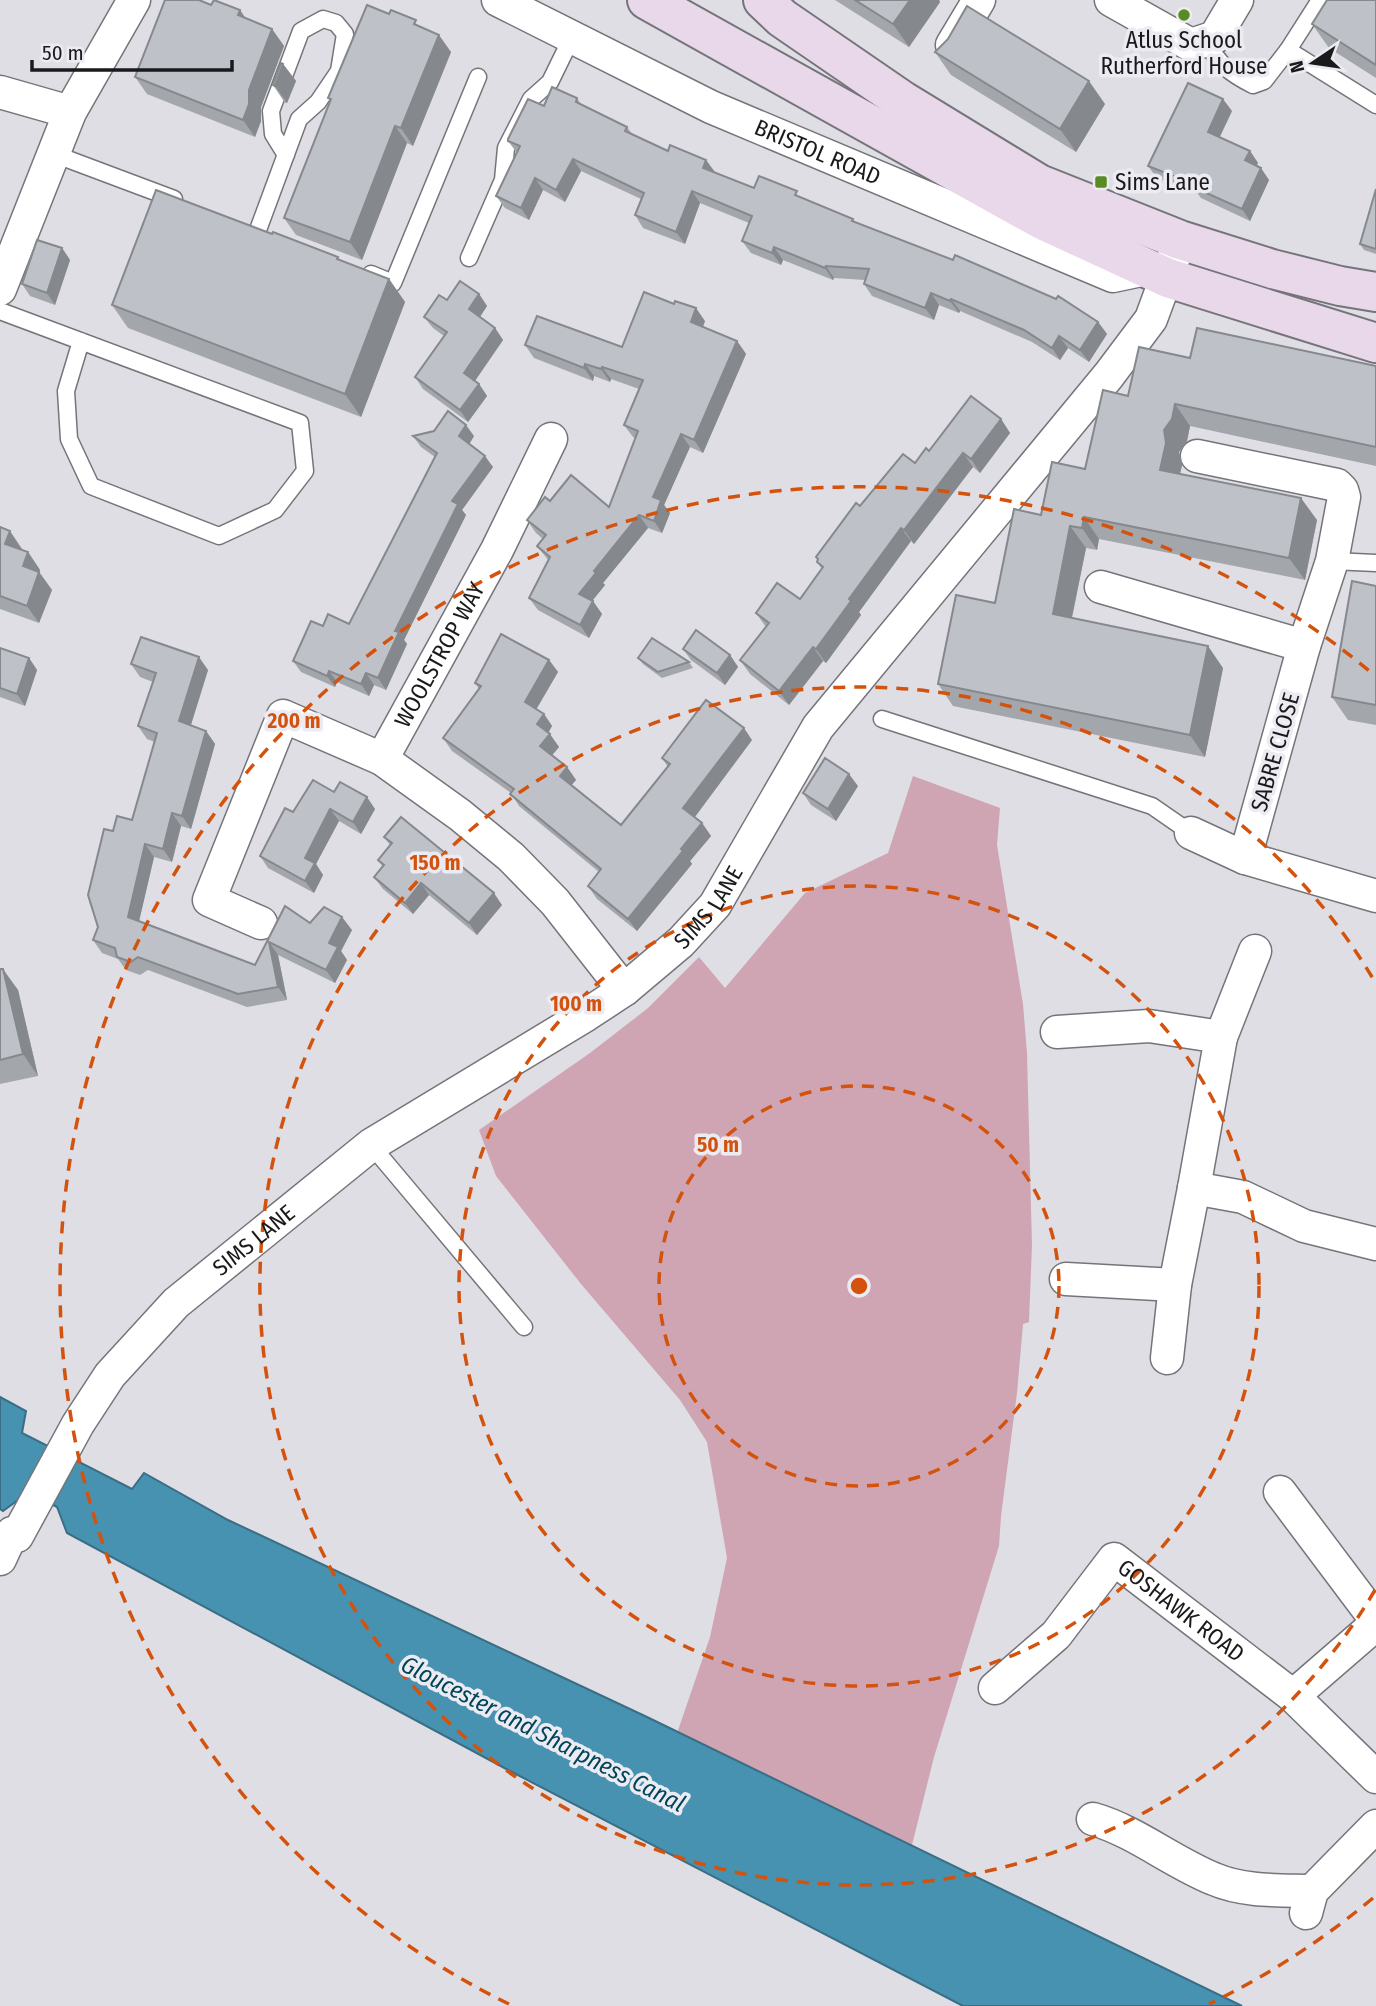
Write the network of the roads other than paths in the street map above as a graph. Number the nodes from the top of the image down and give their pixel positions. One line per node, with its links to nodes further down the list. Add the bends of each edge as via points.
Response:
1 (134, 0): 18 (street)
2 (498, 0): 10 (street, BRISTOL ROAD)
3 (647, 0): 16 (main road, BRISTOL ROAD)
4 (697, 0): 16 (main road)
5 (763, 0): 23 (main road, via 903,102 1039,184)
6 (979, 0): 13 (street)
7 (1111, 0): 11 (street, via 1191,45)
8 (1237, 0): 11 (street, via 1215,37)
9 (1320, 0): 12 (lane)
10 (572, 37): 24 (lane, via 550,82 531,99 506,148 503,180); 26 (street, BRISTOL ROAD, via 710,107 1113,276)
11 (1205, 41): 12 (lane, via 1221,66 1253,85 1264,81)
12 (1288, 50): 17 (lane)
13 (948, 52)
14 (478, 77): 25 (lane, via 393,283)
15 (0, 92): 18 (street)
16 (820, 96): 26 (main road, BRISTOL ROAD, via 1042,220)
17 (1376, 105)
18 (70, 112): 19 (street)
19 (54, 154): 21 (lane); 27 (street)
20 (286, 156): 20 (lane, via 299,119 318,102 339,71 345,34 336,23 323,19 300,31 271,111 273,134); 22 (lane)
21 (194, 206)
22 (258, 230)
23 (1180, 240): 26 (street, SIMS LANE); 28 (main road, via 1272,269)
24 (469, 258)
25 (357, 269)
26 (1157, 273): 32 (main road, BRISTOL ROAD); 46 (street, SIMS LANE, via 1151,319 818,727 715,905 681,942)
27 (0, 289)
28 (1358, 289): 29 (main road)
29 (1376, 300)
30 (0, 311): 31 (lane)
31 (81, 341): 31 (lane, via 66,391 69,439 91,486 219,536 275,510 305,471 300,423)
32 (1376, 343)
33 (551, 439): 40 (street, WOOLSTROP WAY, via 497,550)
34 (1197, 456): 35 (street, SABRE CLOSE, via 1337,485 1344,497)
35 (1332, 561): 36 (lane); 38 (street, SABRE CLOSE)
36 (1376, 563)
37 (1101, 587): 38 (street)
38 (1304, 646): 42 (street, SABRE CLOSE)
39 (882, 719): 41 (lane, via 1152,806)
40 (382, 759): 44 (street, via 283,716 209,900); 46 (street, via 511,857 555,902)
41 (1191, 833): 42 (street)
42 (1245, 858): 43 (street)
43 (1376, 895)
44 (261, 923)
45 (1255, 951): 48 (street)
46 (624, 990): 49 (street, SIMS LANE)
47 (1057, 1032): 48 (street, via 1149,1026)
48 (1221, 1038): 50 (street)
49 (372, 1145): 54 (lane); 57 (street, SIMS LANE, via 176,1303 110,1375)
50 (1194, 1188): 51 (street, via 1243,1196 1304,1226); 53 (street)
51 (1376, 1244)
52 (1066, 1279): 53 (street)
53 (1175, 1285): 55 (street)
54 (524, 1327)
55 (1167, 1358)
56 (1280, 1492): 58 (street)
57 (9, 1548)
58 (1376, 1622): 60 (street)
59 (995, 1688): 60 (street, GOSHAWK ROAD, via 1056,1635 1114,1559)
60 (1293, 1696): 61 (street, GOSHAWK ROAD)
61 (1376, 1777)
62 (1093, 1819): 63 (street, via 1116,1826 1216,1880 1274,1890 1309,1902)
63 (1376, 1826)

